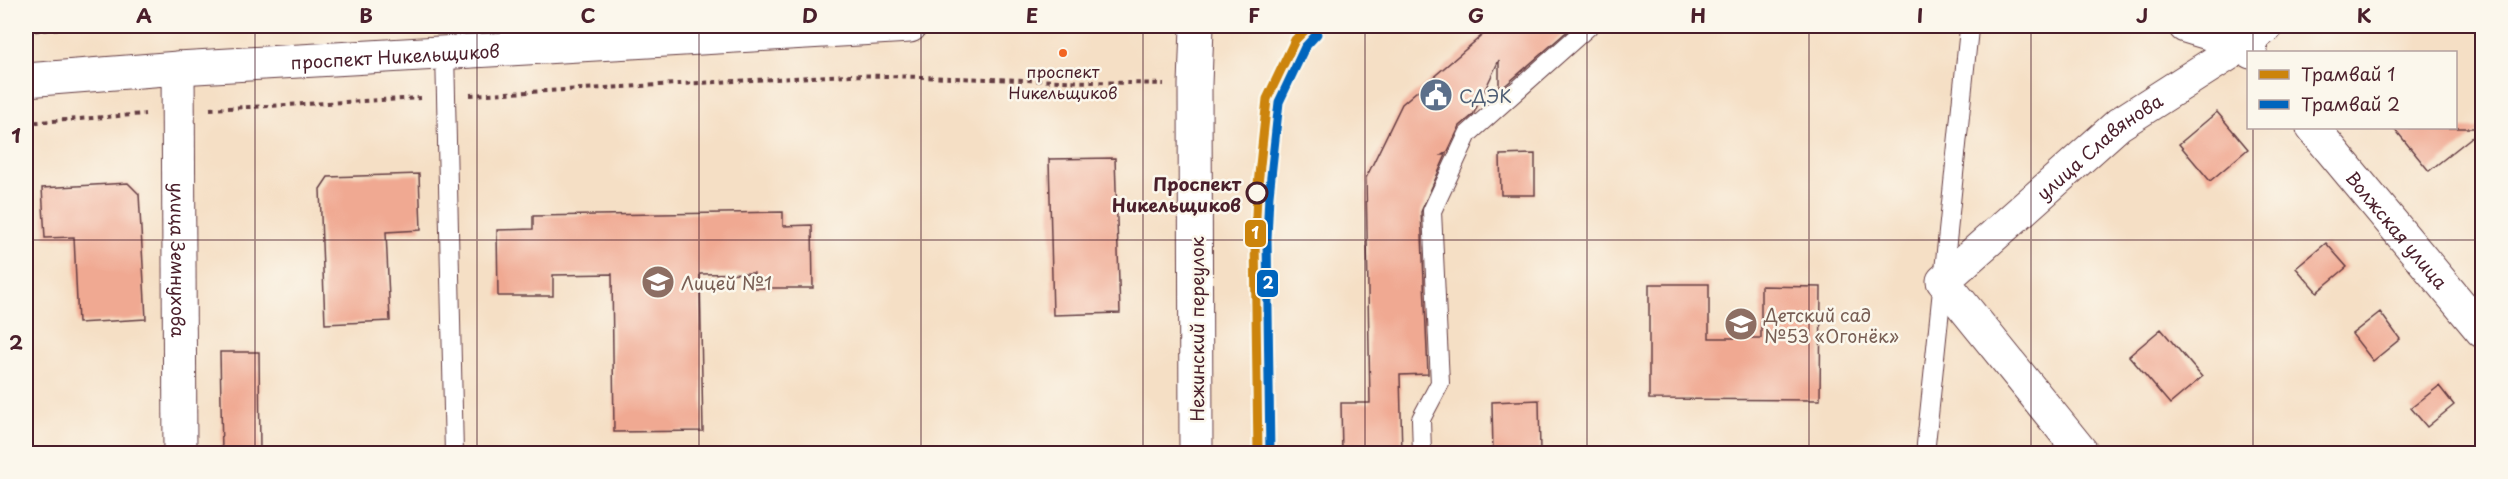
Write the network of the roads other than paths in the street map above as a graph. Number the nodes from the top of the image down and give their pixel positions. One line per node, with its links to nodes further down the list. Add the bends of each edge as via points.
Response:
1 (910, 26): 7 (street, проспект Никельщиков)
2 (1197, 26): 15 (street, Нежинский переулок)
3 (1589, 26): 16 (lane, via 1468,134 1432,211 1440,383 1422,419)
4 (1973, 26): 11 (lane, via 1969,29)
5 (2185, 26): 6 (street)
6 (2254, 41): 11 (street, улица Славянова, via 2119,124)
7 (445, 52): 8 (street, проспект Никельщиков); 14 (lane)
8 (178, 68): 9 (street, проспект Никельщиков); 13 (street, улица Земнухова)
9 (26, 80)
10 (2314, 129): 12 (street, Волжская улица)
11 (1943, 281): 17 (lane); 18 (street)
12 (2482, 331)
13 (180, 453)
14 (454, 453)
15 (1196, 453)
16 (1422, 453)
17 (1925, 453)
18 (2083, 453)

